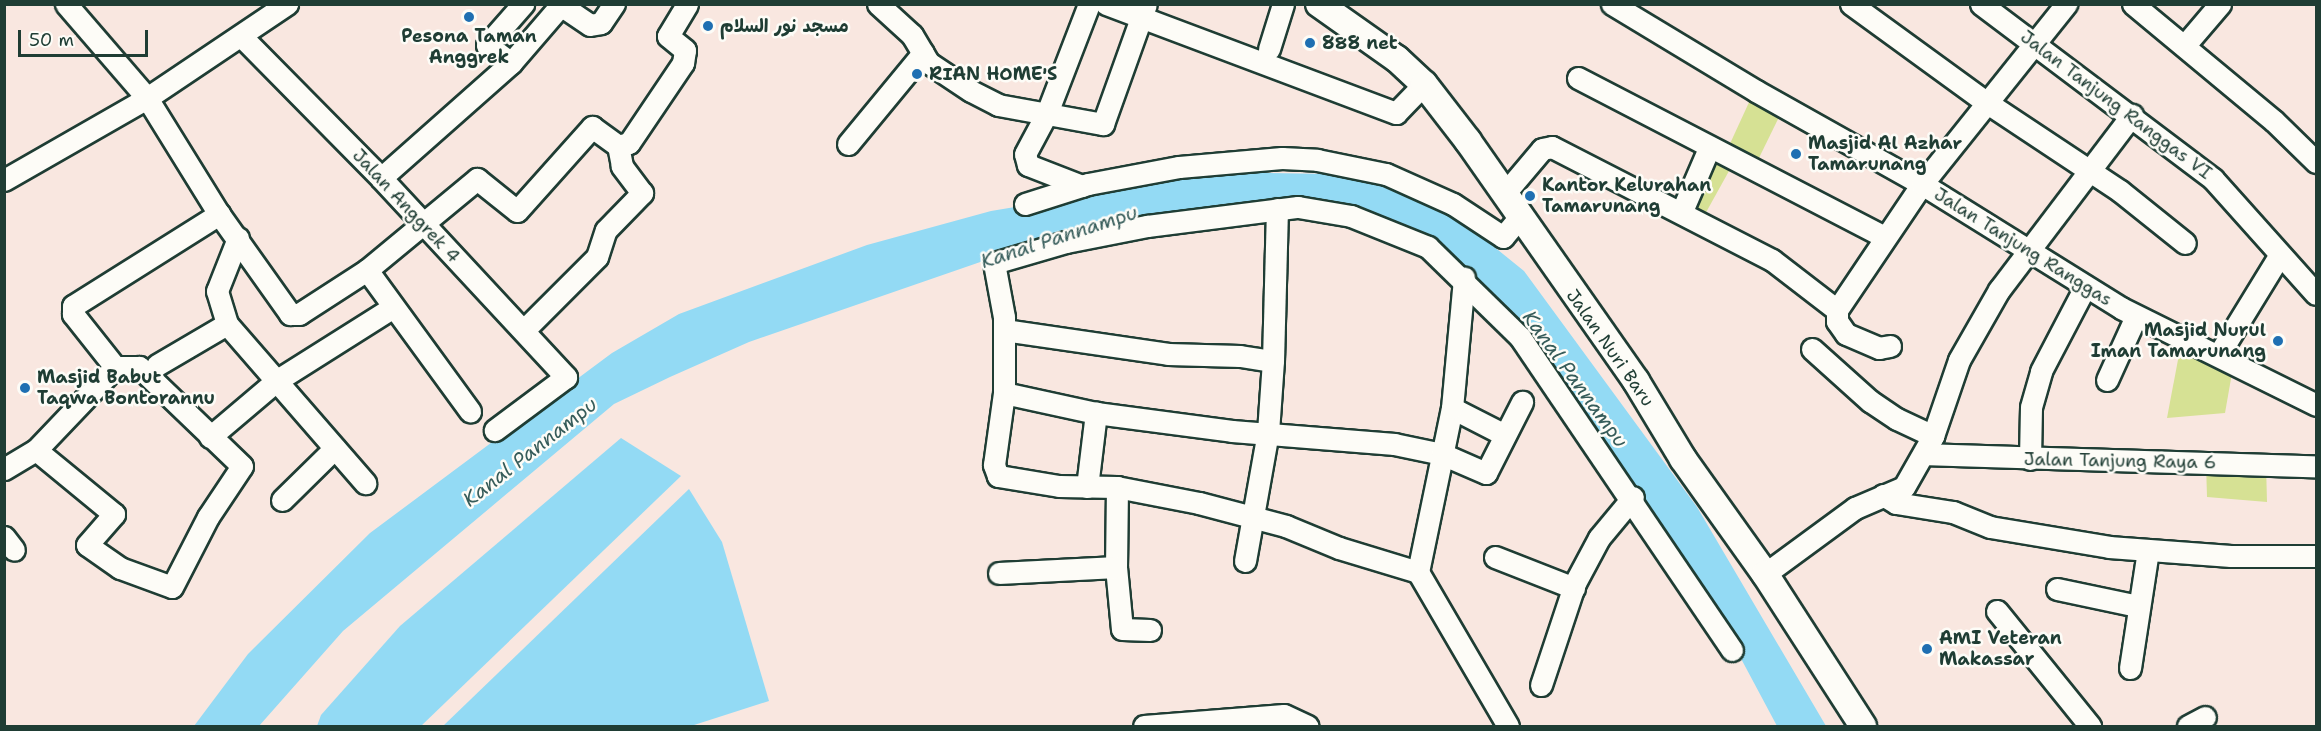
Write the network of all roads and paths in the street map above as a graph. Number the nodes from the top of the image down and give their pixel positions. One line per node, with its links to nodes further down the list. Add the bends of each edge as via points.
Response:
1 (66, 4): 27 (street)
2 (287, 4): 19 (street)
3 (523, 4): 24 (street, via 487,45)
4 (614, 4): 17 (street, via 596,25 583,23)
5 (687, 4): 32 (street, via 668,36 685,50 683,63 636,136)
6 (878, 4): 23 (street, via 912,35)
7 (1089, 4): 29 (street)
8 (1106, 4): 18 (street)
9 (1283, 4): 22 (street)
10 (1319, 4): 26 (street, Jalan Nuri Baru, via 1358,28)
11 (1612, 4): 38 (street, Jalan Tanjung Ranggas)
12 (1851, 4): 28 (street)
13 (1981, 4): 20 (street, Jalan Tanjung Ranggas VI)
14 (2066, 4): 20 (street)
15 (2133, 4): 21 (street)
16 (2220, 4): 21 (street)
17 (559, 5): 24 (street)
18 (1144, 12): 26 (street, via 1396,113); 29 (street, via 1105,123)
19 (242, 37): 27 (street); 36 (street, Jalan Anggrek 4)
20 (2037, 43): 28 (street); 30 (street, Jalan Tanjung Ranggas VI)
21 (2185, 45): 34 (street)
22 (1269, 48)
23 (923, 53): 29 (street, via 947,78 998,105); 31 (street)
24 (511, 63): 36 (street)
25 (1578, 78): 33 (street)
26 (1424, 84): 40 (street, Jalan Nuri Baru)
27 (147, 98): 37 (street); 44 (street)
28 (1986, 102): 35 (street); 38 (street)
29 (1047, 113): 39 (street, via 1025,154 1026,162)
30 (2132, 115): 35 (street); 51 (street, Jalan Tanjung Ranggas VI, via 2213,179)
31 (848, 144)
32 (618, 146): 46 (street, via 592,127 522,207 511,210 477,179); 60 (street, via 622,166 642,193 606,230 597,257)
33 (1709, 148): 43 (street); 47 (street)
34 (2316, 162)
35 (2091, 172): 49 (street); 50 (street)
36 (381, 178): 46 (street, Jalan Anggrek 4)
37 (4, 180)
38 (1922, 184): 47 (street); 50 (street, Jalan Tanjung Ranggas)
39 (1082, 186): 41 (street); 45 (street, via 1231,161 1317,160 1386,174 1453,204 1503,237)
40 (1505, 193): 43 (street, via 1546,146); 45 (street, Jalan Nuri Baru)
41 (1025, 204)
42 (1277, 209): 53 (street, via 1326,211 1385,227 1428,247); 61 (street, via 1147,226 1066,242 994,263); 65 (street)
43 (1682, 211): 57 (street, via 1772,260)
44 (219, 214): 48 (street); 67 (street, via 71,310)
45 (1520, 217): 101 (street, Jalan Nuri Baru, via 1636,381 1677,463)
46 (424, 225): 52 (street); 60 (street, Jalan Anggrek 4)
47 (1885, 237): 57 (street)
48 (238, 238): 52 (street, via 294,316); 59 (street, via 218,283 217,301)
49 (2185, 243)
50 (2028, 252): 54 (street, Jalan Tanjung Ranggas); 80 (street, via 1999,290 1959,360)
51 (2279, 256): 55 (street, Jalan Tanjung Ranggas VI); 64 (street)
52 (367, 270): 56 (street)
53 (1464, 278): 73 (street); 91 (street, via 1520,337)
54 (2085, 287): 58 (street, Jalan Tanjung Ranggas); 84 (street, via 2041,371 2031,407)
55 (2316, 294)
56 (393, 307): 69 (street); 74 (street)
57 (1837, 310): 62 (street, via 1837,321 1846,334 1879,348)
58 (2136, 316): 64 (street, Jalan Tanjung Ranggas); 68 (street)
59 (227, 324): 66 (street); 69 (street)
60 (524, 330): 76 (street, Jalan Anggrek 4, via 566,377)
61 (1004, 330): 65 (street, via 1148,351); 70 (street)
62 (1890, 346)
63 (1812, 349): 80 (street, via 1870,401)
64 (2219, 354): 72 (street, Jalan Tanjung Ranggas)
65 (1273, 361): 77 (street)
66 (157, 365)
67 (116, 367): 79 (street, via 139,367); 82 (street)
68 (2107, 380)
69 (276, 381): 79 (street); 81 (street)
70 (1004, 393): 75 (street); 88 (street, via 994,472 1034,483)
71 (1522, 402): 78 (street)
72 (2316, 405)
73 (1452, 408): 78 (street); 83 (street)
74 (470, 411)
75 (1096, 413): 77 (street); 88 (street)
76 (495, 430)
77 (1268, 432): 83 (street, via 1394,444); 93 (street)
78 (1505, 435): 83 (street, via 1486,473)
79 (210, 437): 82 (street, via 242,466 207,517 172,587 120,568 87,545 114,514)
80 (1928, 445): 84 (street, Jalan Tanjung Raya 6); 90 (street, via 1904,487)
81 (335, 448): 87 (street); 92 (street)
82 (36, 450): 86 (street)
83 (1442, 454): 99 (street)
84 (2030, 459): 85 (street, Jalan Tanjung Raya 6)
85 (2316, 466)
86 (4, 469)
87 (365, 483)
88 (1087, 487): 89 (street)
89 (1118, 487): 93 (street); 98 (street)
90 (1883, 495): 94 (street, via 1896,503 1953,512 1990,527); 101 (street, via 1855,508)
91 (1633, 499): 102 (street, via 1599,538); 107 (street)
92 (282, 500)
93 (1250, 518): 97 (street); 99 (street, via 1286,526 1339,548)
94 (2148, 551): 95 (street); 104 (street)
95 (2316, 556)
96 (1495, 557): 102 (street)
97 (1245, 561)
98 (1116, 567): 100 (street); 106 (street, via 1122,629)
99 (1418, 572): 112 (street)
100 (999, 573)
101 (1765, 573): 113 (street, Jalan Nuri Baru)
102 (1574, 588): 109 (street)
103 (2057, 589): 104 (street)
104 (2138, 606): 108 (street)
105 (1997, 611): 114 (street)
106 (1150, 630)
107 (1732, 651)
108 (2130, 668)
109 (1540, 685)
110 (1144, 726): 111 (street, via 1284,715)
111 (1308, 726)
112 (1508, 726)
113 (1863, 726)
114 (2090, 726)

